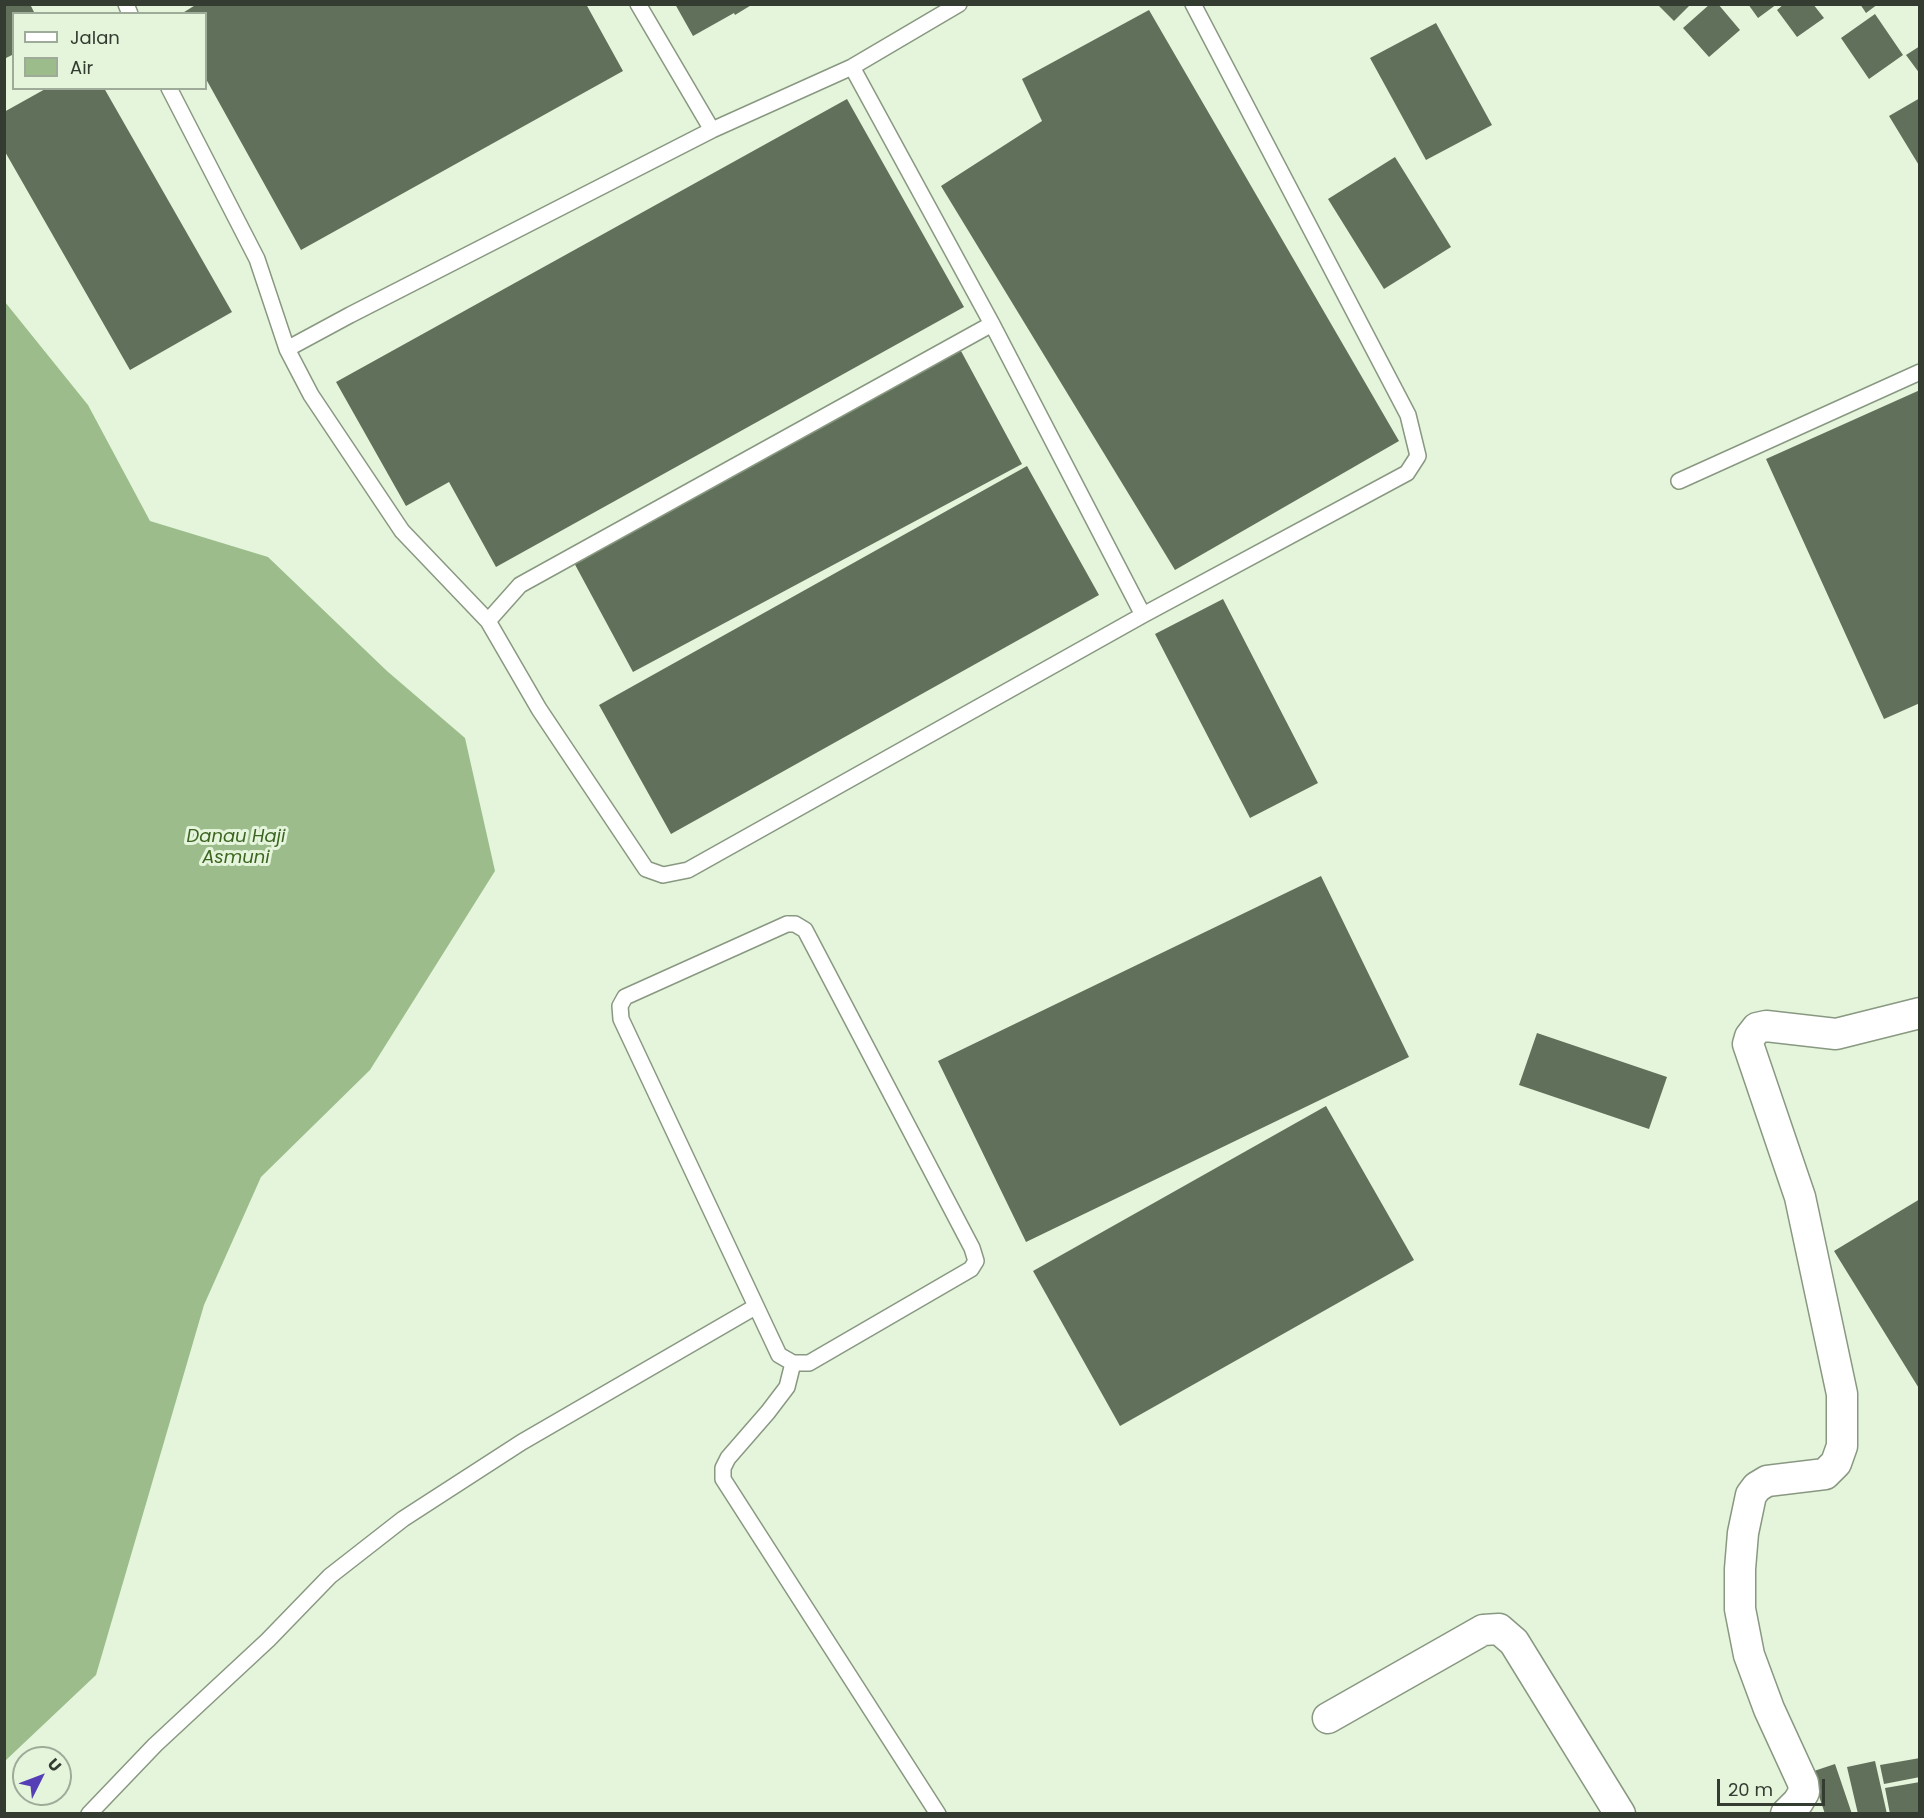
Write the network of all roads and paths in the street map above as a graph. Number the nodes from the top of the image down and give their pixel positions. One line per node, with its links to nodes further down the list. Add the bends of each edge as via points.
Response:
1 (638, 4): 6 (lane)
2 (959, 4): 4 (lane)
3 (1192, 4): 11 (lane, via 1408,416 1418,456 1407,473)
4 (852, 68): 6 (lane); 7 (lane)
5 (170, 90): 8 (lane, via 257,259)
6 (712, 130): 8 (lane)
7 (992, 324): 11 (lane); 12 (lane, via 520,585)
8 (287, 349): 12 (lane, via 311,395 402,531)
9 (1920, 372): 10 (lane)
10 (1679, 481)
11 (1143, 615): 12 (lane, via 688,870 663,875 646,869 539,709)
12 (488, 621)
13 (1920, 1012): 20 (street, via 1836,1034 1766,1026 1757,1028 1748,1044 1800,1197 1842,1394 1842,1446 1836,1463 1825,1474 1767,1481 1757,1487 1751,1495 1743,1533 1740,1609 1749,1655 1803,1783 1804,1792)
14 (755, 1307): 15 (lane, via 779,1355); 15 (lane, via 621,1019 620,1006 626,997 787,924 795,924 805,930 976,1261 971,1269 809,1363); 17 (lane, via 522,1442 403,1519 330,1576 268,1640 155,1744)
15 (793, 1363): 18 (lane, via 787,1387 728,1458 723,1479)
16 (1328, 1718): 19 (street, via 1483,1630 1498,1629 1514,1642)
17 (89, 1814)
18 (938, 1814)
19 (1620, 1814)
20 (1786, 1814)

